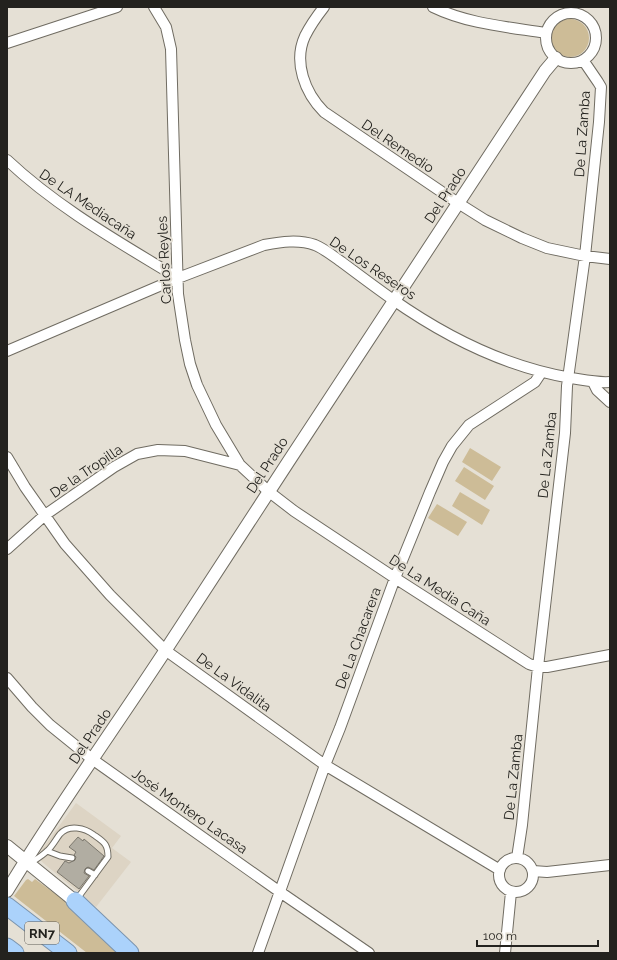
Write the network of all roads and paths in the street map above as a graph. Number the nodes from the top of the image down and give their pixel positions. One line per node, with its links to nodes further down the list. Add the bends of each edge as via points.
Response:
1 (117, 7): 8 (street)
2 (154, 7): 15 (street, Carlos Reyles, via 166,27 171,49)
3 (324, 7): 12 (street, Del Remedio, via 306,35 300,51 301,68 311,97 324,112)
4 (433, 7): 7 (street, via 485,24)
5 (581, 10): 6 (street); 10 (street, via 597,34 594,49)
6 (559, 11): 7 (street, via 548,25)
7 (546, 33): 9 (street, via 547,47)
8 (7, 43)
9 (556, 58): 10 (street, via 569,63); 12 (street, Del Prado, via 545,70)
10 (583, 60): 13 (street, De La Zamba, via 601,87)
11 (7, 160): 15 (street, De LA Mediacaña, via 67,209)
12 (458, 204): 13 (street, Del Remedio, via 522,238 547,248); 16 (street, Del Prado)
13 (585, 256): 14 (street, Del Remedio); 19 (street, De La Zamba)
14 (610, 259)
15 (178, 278): 16 (street, De Los Reseros, via 264,245 301,242 322,248); 17 (street, De Los Reseros); 24 (street, Carlos Reyles, via 178,294 190,364 216,425)
16 (394, 300): 18 (street, De Los Reseros, via 451,336 504,360); 25 (street, Del Prado)
17 (7, 351)
18 (541, 373): 19 (street, De Los Reseros); 28 (street, De La Chacarera, via 535,382 469,425 452,446)
19 (568, 378): 20 (street, De Los Reseros); 31 (street, De La Zamba)
20 (593, 382): 21 (street, De Los Reseros); 22 (street, via 597,390)
21 (610, 382)
22 (610, 402)
23 (7, 457): 26 (street, De La Vidalita)
24 (240, 465): 25 (street, Carlos Reyles); 26 (street, De la Tropilla, via 185,451 147,451 114,467)
25 (268, 491): 28 (street, De La Media Caña); 29 (street, Del Prado)
26 (45, 515): 27 (street, De la Tropilla); 29 (street, De La Vidalita, via 86,570)
27 (7, 549)
28 (395, 578): 31 (street, De La Media Caña, via 522,660); 34 (street, De La Chacarera)
29 (165, 650): 33 (street, Del Prado); 34 (street, De La Vidalita)
30 (610, 655): 31 (street)
31 (538, 667): 38 (street, De La Zamba)
32 (7, 678): 33 (street, José Montero Lacasa, via 32,707)
33 (92, 759): 39 (street, Del Prado); 46 (street, José Montero Lacasa)
34 (325, 765): 42 (street, De La Vidalita); 46 (street, De La Chacarera)
35 (7, 846): 39 (street)
36 (48, 851): 37 (lane); 39 (lane); 44 (lane, via 62,832 70,828 88,830 104,842 108,850 108,857)
37 (72, 858)
38 (517, 858): 42 (street, via 508,859); 43 (street, via 526,860)
39 (27, 862): 45 (street, Del Prado); 48 (street)
40 (610, 864): 43 (street, via 547,872)
41 (88, 870): 44 (lane)
42 (500, 870): 47 (street, via 501,883)
43 (533, 871): 47 (street, via 533,880 528,888 520,892)
44 (95, 875): 48 (lane)
45 (7, 891)
46 (280, 892): 55 (street, De La Chacarera); 56 (street, José Montero Lacasa)
47 (511, 892): 57 (street)
48 (75, 901): 53 (highway); 54 (street)
49 (12, 910): 52 (highway, RN7)
50 (7, 947): 51 (highway, RN7)
51 (15, 953)
52 (68, 953)
53 (130, 953)
54 (139, 953)
55 (258, 953)
56 (369, 953)
57 (505, 953)

